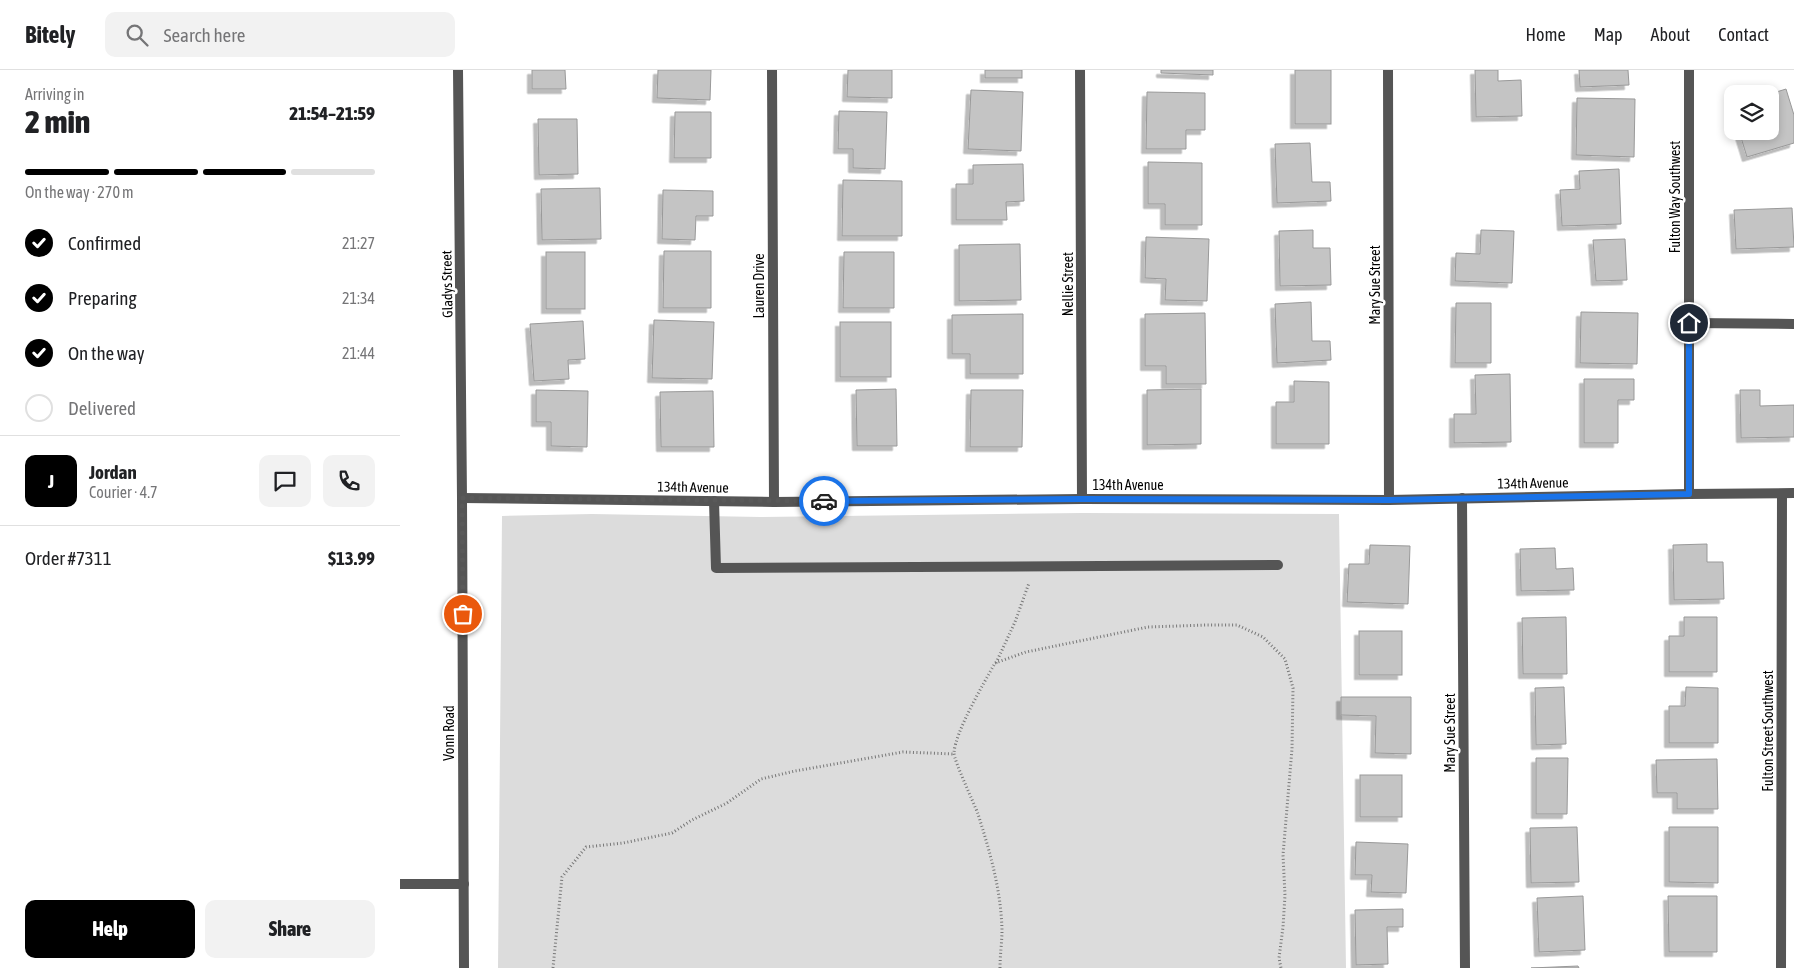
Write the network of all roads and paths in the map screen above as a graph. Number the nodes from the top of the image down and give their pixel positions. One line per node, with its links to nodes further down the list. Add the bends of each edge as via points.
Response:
1 (458, 70): 11 (street, Gladys Street)
2 (772, 70): 16 (street, Lauren Drive)
3 (1080, 70): 13 (street, Nellie Street)
4 (1388, 70): 14 (street, Mary Sue Street)
5 (1689, 70): 6 (street, Fulton Way Southwest)
6 (1689, 323): 7 (street); 9 (street, Fulton Way Southwest)
7 (1794, 324)
8 (1794, 493): 10 (street, 134th Avenue)
9 (1689, 494): 10 (street, 134th Avenue); 12 (street, 134th Avenue)
10 (1782, 494): 28 (street, Fulton Street Southwest)
11 (462, 498): 15 (street, 134th Avenue); 22 (street, Vonn Road)
12 (1462, 498): 14 (street, 134th Avenue); 27 (street, Mary Sue Street)
13 (1082, 499): 14 (street, 134th Avenue); 16 (street, 134th Avenue)
14 (1389, 500)
15 (714, 501): 16 (street, 134th Avenue); 18 (street, via 716,568)
16 (774, 502)
17 (1278, 565): 18 (street)
18 (1035, 566): 19 (path)
19 (996, 663): 20 (path, via 960,733); 26 (path, via 1026,652 1148,627 1207,625 1237,625 1263,637 1285,659 1293,688 1292,749 1283,856 1285,895 1279,958)
20 (954, 754): 24 (path, via 903,752 761,779 727,803 672,833 586,847 562,877); 25 (path, via 989,849 997,883 1002,930)
21 (400, 884): 22 (street)
22 (464, 884): 23 (street, Vonn Road)
23 (464, 968)
24 (553, 968)
25 (1000, 968)
26 (1281, 968)
27 (1465, 968)
28 (1781, 968)

